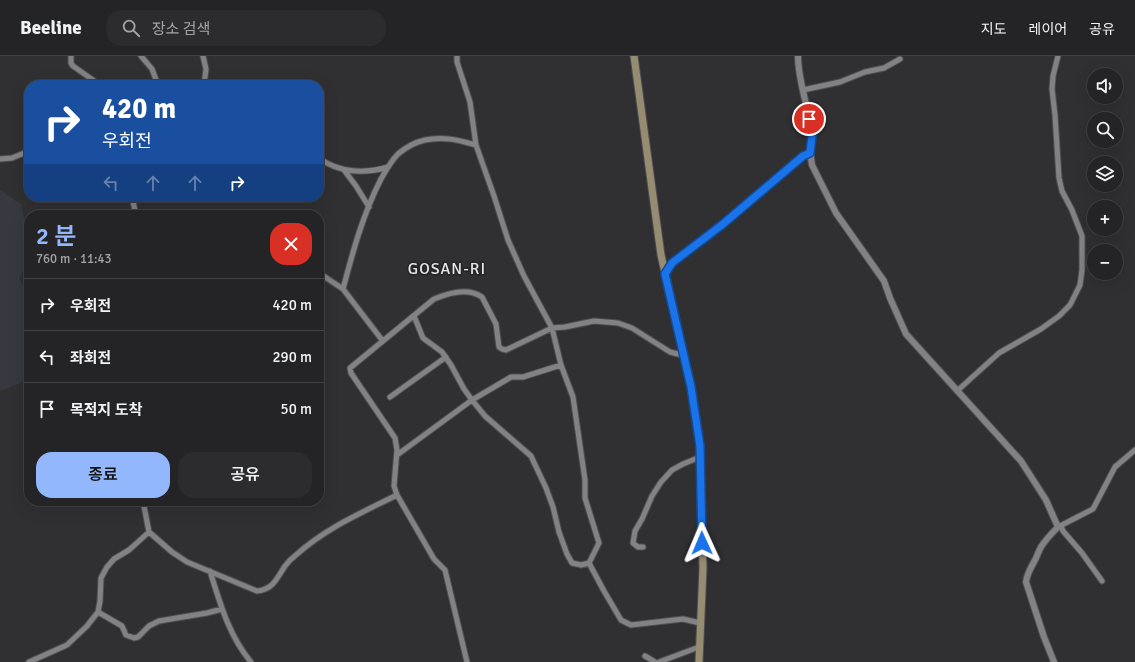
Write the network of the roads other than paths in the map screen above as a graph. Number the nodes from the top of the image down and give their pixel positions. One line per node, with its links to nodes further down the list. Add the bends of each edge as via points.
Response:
1 (71, 56): 9 (street, via 73,66)
2 (141, 56): 10 (street, via 152,69)
3 (202, 56): 11 (street, via 206,69)
4 (457, 56): 13 (street, via 470,102)
5 (634, 56): 21 (main road, via 660,255)
6 (798, 56): 12 (street)
7 (1058, 56): 30 (street, via 1052,89 1059,178 1082,236 1080,285 1070,305 1054,320 999,353)
8 (900, 59): 12 (street, via 884,68)
9 (93, 80)
10 (156, 80)
11 (205, 80)
12 (803, 90): 15 (street, via 811,128)
13 (476, 145): 18 (street, via 452,138 424,140 399,153); 25 (street, via 508,240)
14 (24, 153): 16 (street)
15 (810, 153): 21 (street, via 803,156 672,263); 30 (street, via 812,165 833,208 884,281 906,334)
16 (0, 159)
17 (324, 161): 19 (street)
18 (388, 167): 19 (street); 20 (street)
19 (343, 170): 20 (street)
20 (369, 207): 23 (street)
21 (665, 274): 27 (main road)
22 (324, 276): 23 (street)
23 (342, 289): 26 (street)
24 (414, 316): 25 (street, via 434,299 463,292 482,297 496,324 499,347 502,349 506,350); 26 (street); 28 (street, via 423,338)
25 (552, 328): 27 (street, via 589,321 618,323 632,328 670,352); 29 (street)
26 (382, 340): 34 (street, via 352,366 350,371 395,438)
27 (682, 355): 35 (main road, via 691,387)
28 (446, 357): 31 (street); 32 (street)
29 (561, 365): 32 (street, via 523,377 511,377); 41 (street, via 573,397 585,498 599,543)
30 (956, 390): 38 (street, via 1021,461 1046,500)
31 (390, 397)
32 (472, 400): 34 (street); 41 (street, via 531,456 553,507 567,554 572,563)
33 (1135, 450): 38 (street, via 1115,467 1093,509)
34 (397, 455): 36 (street, via 394,486)
35 (700, 457): 40 (street, via 672,470 652,496 635,531 633,543); 46 (main road, via 703,574)
36 (397, 495): 42 (street, via 359,512 319,536 290,560 266,590 257,591); 51 (street, via 434,559 445,570)
37 (144, 506): 39 (street)
38 (1059, 527): 43 (street); 55 (street, via 1040,548 1026,582)
39 (149, 532): 42 (street, via 178,557); 45 (street, via 129,550 114,559 103,574)
40 (643, 547)
41 (589, 563): 46 (street, via 621,620 626,623 683,620)
42 (210, 571): 44 (street)
43 (1102, 581)
44 (222, 609): 45 (street, via 159,621 134,638 126,635 120,625); 50 (street, via 241,650)
45 (98, 612): 49 (street, via 67,644)
46 (700, 623): 47 (main road)
47 (699, 647): 53 (street); 54 (main road)
48 (645, 656): 52 (street)
49 (29, 662)
50 (251, 662)
51 (467, 662)
52 (655, 662)
53 (659, 662)
54 (700, 662)
55 (1054, 662)

